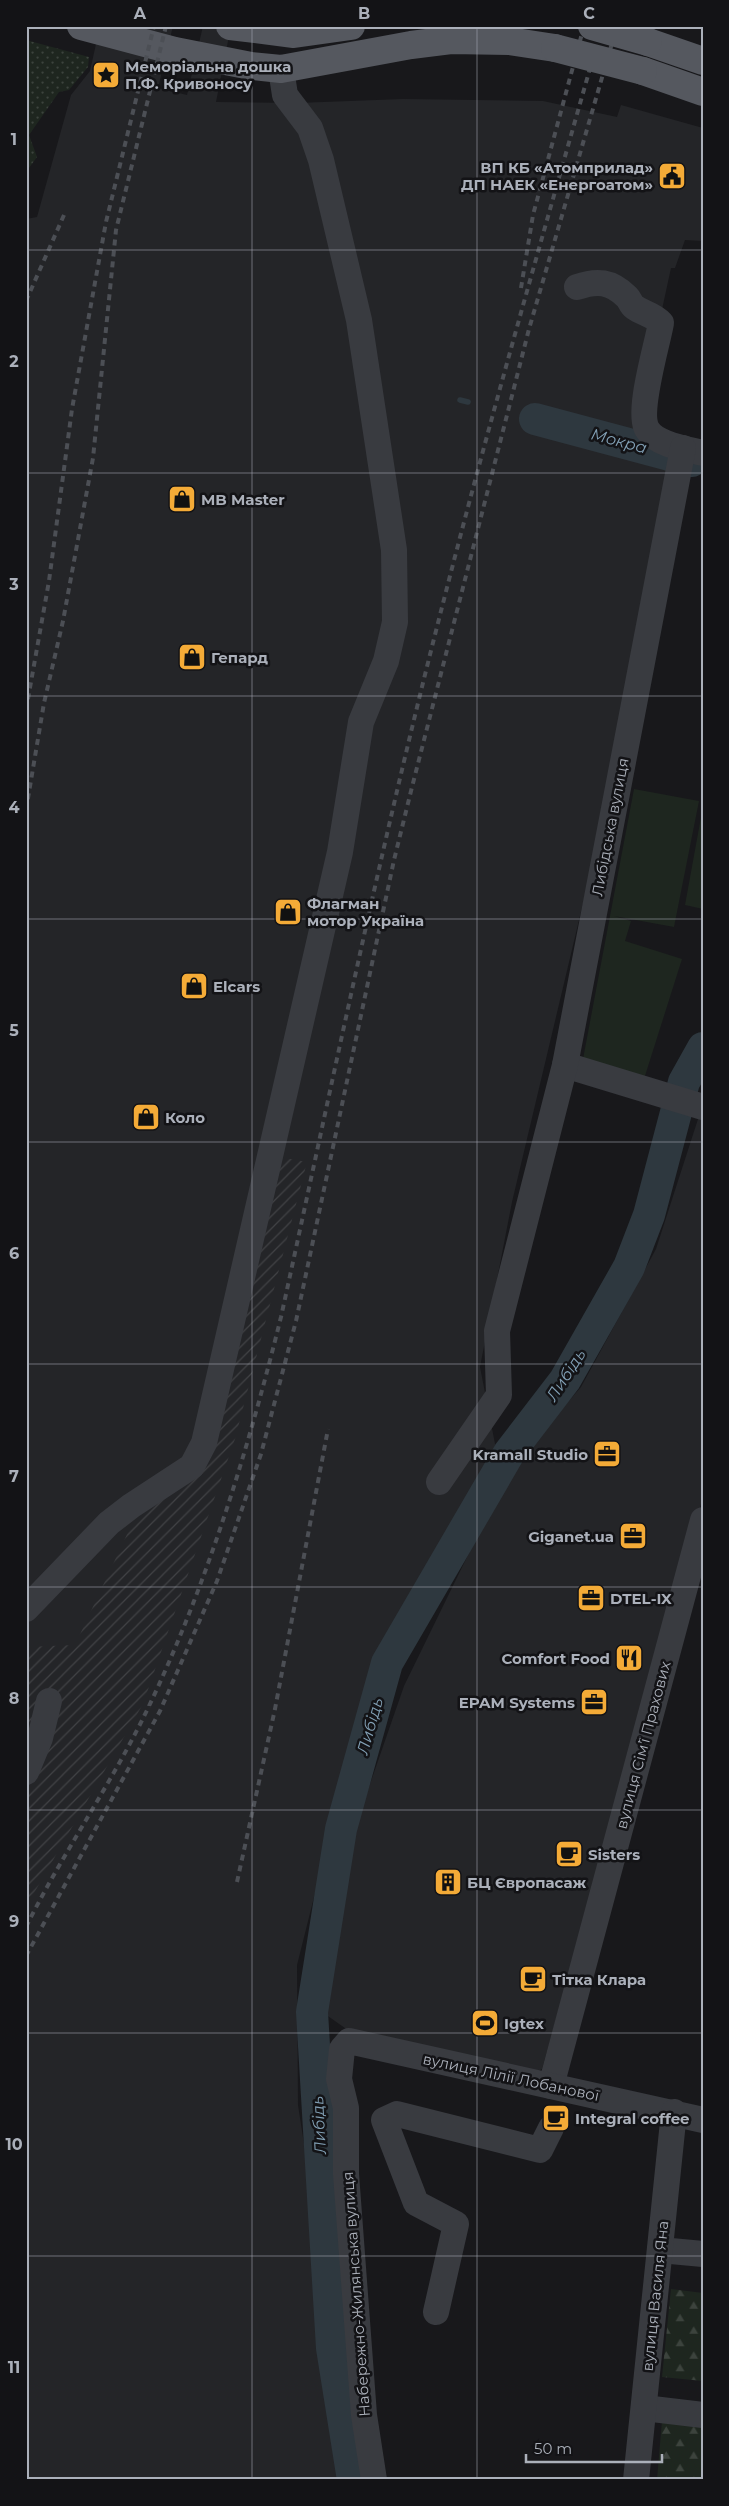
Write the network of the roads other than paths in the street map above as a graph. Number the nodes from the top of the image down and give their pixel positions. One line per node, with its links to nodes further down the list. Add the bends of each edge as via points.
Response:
1 (81, 26): 7 (main road, via 250,66)
2 (230, 26): 3 (main road, via 294,34)
3 (351, 26)
4 (592, 26): 6 (main road, bridge)
5 (499, 33): 7 (main road); 8 (main road, bridge, via 642,71)
6 (703, 61)
7 (281, 69): 15 (street, via 286,94 310,128 322,160 359,320 394,550 396,622 386,661 361,722 340,852 204,1443 192,1466 109,1523)
8 (703, 92)
9 (577, 287): 10 (street, via 594,281 604,283 627,297 634,307 654,315 661,323 643,412 647,430)
10 (686, 456): 11 (street, Либідська вулиця)
11 (565, 1065): 12 (street); 13 (street, Либідська вулиця, via 497,1331 499,1395)
12 (703, 1106)
13 (439, 1482)
14 (703, 1520): 19 (street, вулиця Сімʼї Прахових)
15 (26, 1608)
16 (49, 1701): 17 (street, via 40,1738)
17 (26, 1772)
18 (349, 2042): 19 (street, вулиця Лілії Лобанової); 20 (street, Набережно-Жилянська вулиця, via 342,2050 339,2079)
19 (551, 2086): 21 (street, вулиця Лілії Лобанової)
20 (346, 2108): 22 (street); 30 (street, Набережно-Жилянська вулиця, via 346,2174 364,2415)
21 (674, 2112): 23 (street, вулиця Лілії Лобанової); 25 (street, вулиця Василя Яна)
22 (384, 2120): 24 (street, via 396,2114 540,2150); 27 (street, via 416,2203 456,2224)
23 (703, 2120)
24 (551, 2128)
25 (660, 2250): 26 (street); 28 (street, вулиця Василя Яна)
26 (703, 2254)
27 (436, 2312)
28 (644, 2408): 29 (street); 31 (street, вулиця Василя Яна)
29 (703, 2415)
30 (374, 2480)
31 (636, 2480)

